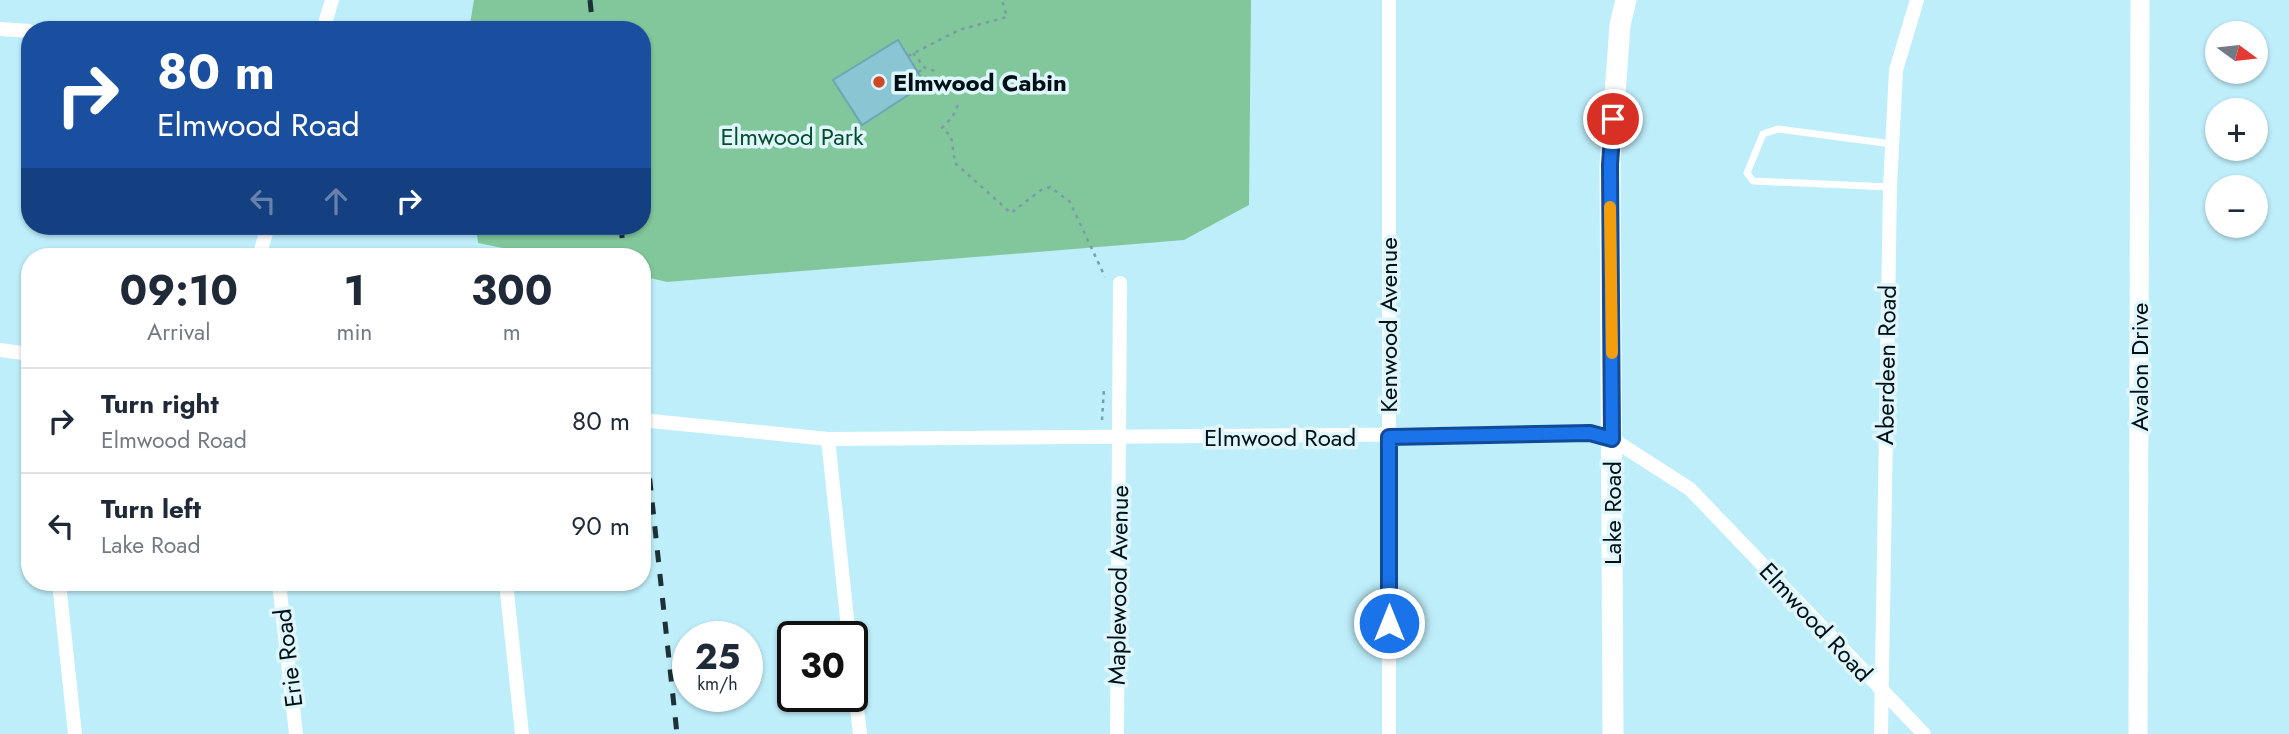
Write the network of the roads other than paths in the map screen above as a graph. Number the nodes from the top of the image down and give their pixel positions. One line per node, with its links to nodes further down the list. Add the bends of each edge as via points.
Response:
1 (332, 0): 6 (street)
2 (1389, 0): 16 (street, Kenwood Avenue)
3 (1626, 0): 18 (main road, Lake Road, via 1620,25 1610,165)
4 (1917, 0): 9 (street, Aberdeen Road, via 1896,69)
5 (2140, 0): 34 (street, Avalon Drive)
6 (326, 21)
7 (0, 29): 8 (street)
8 (21, 30)
9 (1892, 144): 10 (street, Aberdeen Road); 10 (lane, via 1778,129 1763,134 1747,173 1753,181)
10 (1890, 187): 23 (street, Aberdeen Road)
11 (1114, 283): 15 (street, Maplewood Avenue)
12 (0, 350): 13 (street)
13 (21, 353)
14 (651, 421): 17 (street, Elmwood Road)
15 (1119, 436): 16 (street, Elmwood Road); 17 (street, Elmwood Road); 29 (street, Maplewood Avenue)
16 (1389, 437): 18 (street, Elmwood Road, via 1590,433); 30 (street, Kenwood Avenue)
17 (828, 439): 22 (street)
18 (1612, 439): 23 (street, Elmwood Road, via 1690,489); 31 (main road, Lake Road)
19 (60, 591): 25 (street)
20 (280, 591): 26 (street, Erie Road)
21 (507, 591): 27 (street)
22 (847, 621)
23 (1881, 690): 32 (street, Aberdeen Road); 33 (street, Elmwood Road)
24 (857, 712): 28 (street)
25 (75, 734)
26 (296, 734)
27 (522, 734)
28 (860, 734)
29 (1117, 734)
30 (1389, 734)
31 (1613, 734)
32 (1881, 734)
33 (1924, 734)
34 (2138, 734)

